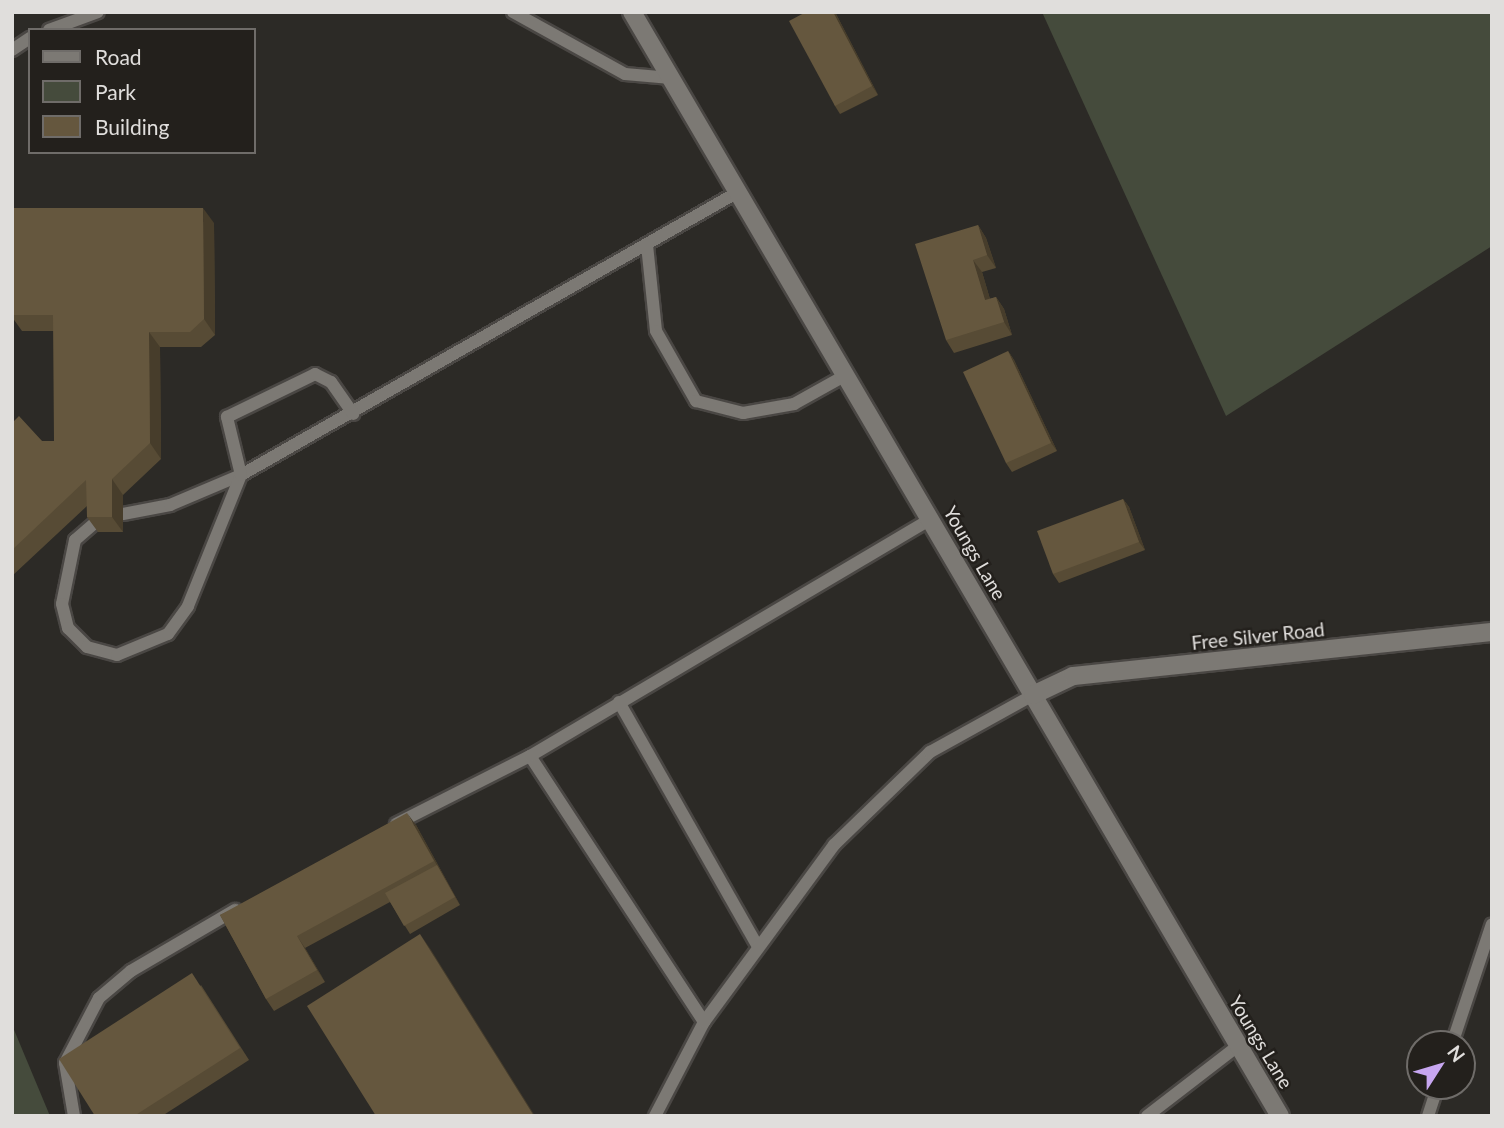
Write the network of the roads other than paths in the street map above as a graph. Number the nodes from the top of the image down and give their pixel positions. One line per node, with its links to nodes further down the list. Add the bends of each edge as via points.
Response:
1 (98, 12): 4 (lane)
2 (513, 12): 7 (lane, via 625,74)
3 (632, 12): 7 (street, Youngs Lane)
4 (54, 28)
5 (28, 39): 6 (lane)
6 (12, 50)
7 (671, 78): 8 (street, Youngs Lane)
8 (738, 192): 9 (lane); 10 (street, Youngs Lane)
9 (647, 245): 10 (lane, via 656,331 696,401 743,413 794,404); 11 (lane)
10 (846, 375): 14 (street, Youngs Lane)
11 (353, 414): 12 (lane); 12 (lane, via 331,382 315,374 227,417)
12 (241, 475): 13 (lane, via 170,505); 15 (lane, via 188,606 168,634 117,655 88,647 68,628 62,604 75,540)
13 (123, 514)
14 (931, 519): 17 (street, Youngs Lane); 18 (lane)
15 (97, 521)
16 (1492, 632): 17 (street, Free Silver Road, via 1073,676)
17 (1033, 695): 23 (lane, via 929,752 878,797); 26 (street, Youngs Lane)
18 (619, 702): 19 (lane); 23 (lane)
19 (530, 757): 20 (lane); 24 (lane)
20 (385, 830)
21 (246, 904): 27 (lane, via 131,971 99,998 65,1063)
22 (1492, 924): 25 (lane)
23 (757, 945): 24 (lane)
24 (704, 1021): 28 (lane)
25 (1457, 1030)
26 (1238, 1046): 29 (lane); 30 (street, Youngs Lane)
27 (74, 1116)
28 (655, 1116)
29 (1147, 1116)
30 (1280, 1116)

